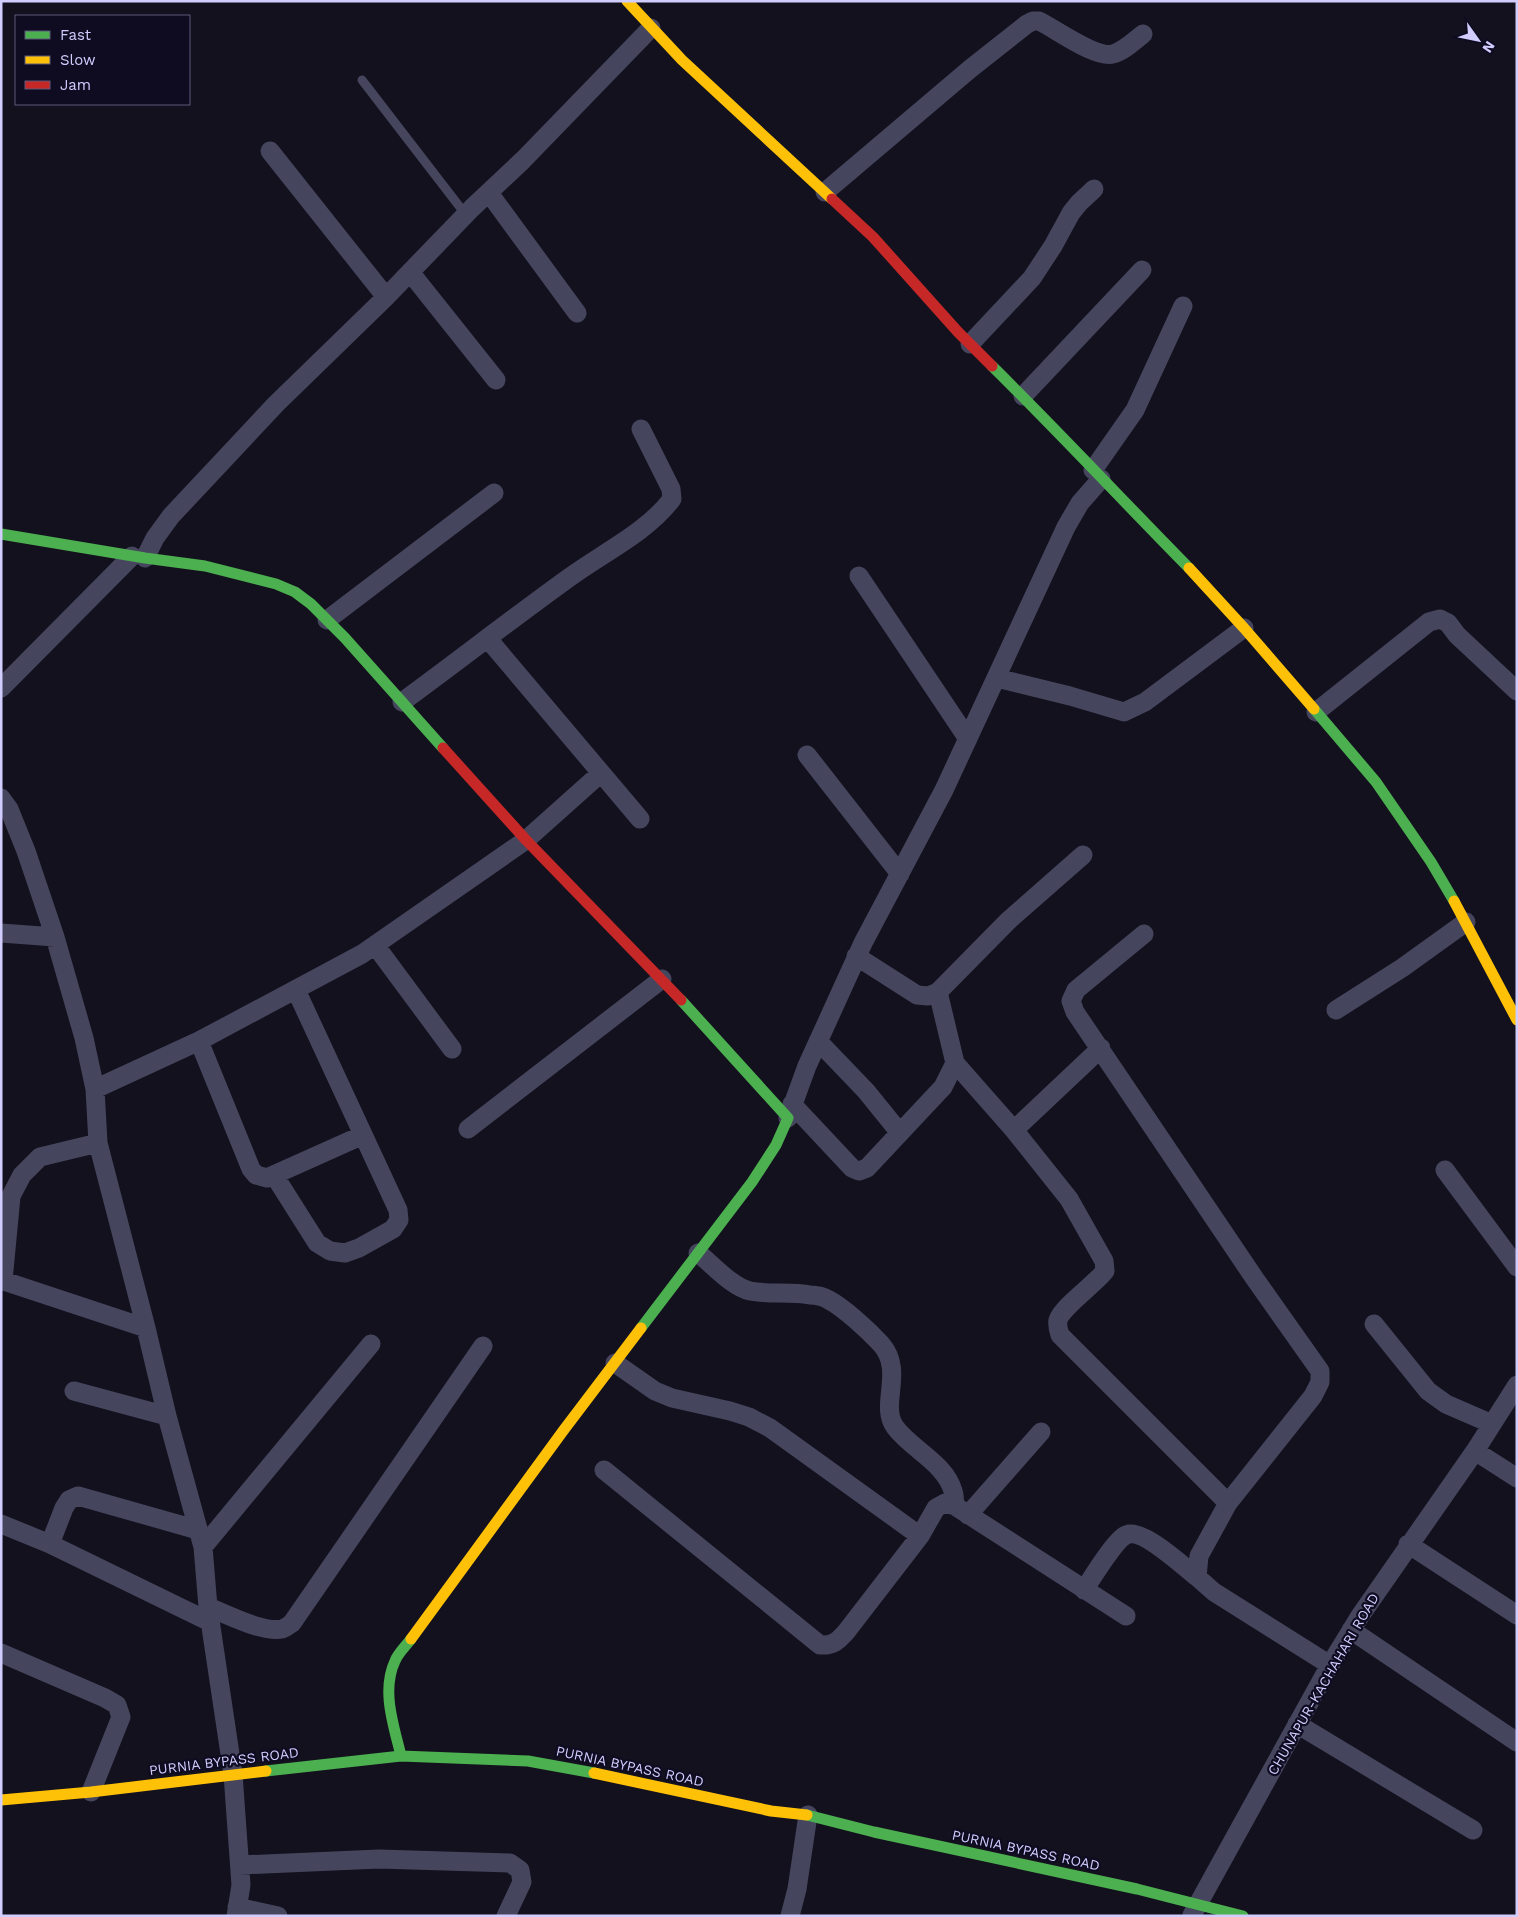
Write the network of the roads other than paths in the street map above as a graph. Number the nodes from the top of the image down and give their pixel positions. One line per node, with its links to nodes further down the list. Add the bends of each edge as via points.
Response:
1 (626, 1): 2 (street)
2 (651, 28): 7 (street); 8 (street)
3 (1143, 34): 7 (street, via 1116,54 1108,55 1033,21 977,63)
4 (362, 80): 9 (lane)
5 (270, 151): 12 (street)
6 (1094, 189): 15 (street, via 1071,213 1032,278)
7 (825, 192): 15 (street, via 873,237)
8 (489, 193): 9 (street); 14 (street)
9 (466, 215): 11 (street)
10 (1142, 270): 17 (street)
11 (410, 272): 12 (street); 16 (street)
12 (386, 297): 22 (street, via 276,404 171,516)
13 (1183, 306): 19 (street, via 1135,410)
14 (577, 313)
15 (970, 344): 17 (street)
16 (496, 380)
17 (1024, 396): 19 (street)
18 (641, 429): 26 (street, via 671,489 672,499 652,521 571,576)
19 (1097, 474): 25 (street); 27 (street, via 1066,527)
20 (494, 493): 24 (street)
21 (1, 534): 22 (street)
22 (138, 557): 24 (street, via 205,566 276,584 295,592); 28 (street)
23 (859, 576): 32 (street)
24 (327, 620): 30 (street)
25 (1244, 628): 27 (street, via 1145,702 1124,712); 31 (street)
26 (488, 640): 30 (street); 34 (street)
27 (997, 678): 32 (street)
28 (1, 688)
29 (1517, 691): 31 (street, via 1448,623 1440,619 1429,622)
30 (402, 702): 37 (street)
31 (1316, 712): 40 (street, via 1376,782 1431,862)
32 (968, 739): 39 (street)
33 (807, 755): 39 (street)
34 (602, 773): 36 (street); 37 (street)
35 (4, 805): 43 (street, via 26,851)
36 (640, 819)
37 (526, 840): 44 (street); 46 (street)
38 (1083, 855): 48 (street, via 1008,921)
39 (900, 874): 45 (street)
40 (1466, 922): 49 (street); 50 (street)
41 (1, 933): 43 (street)
42 (1144, 934): 53 (street, via 1072,995 1075,1012)
43 (55, 937): 56 (street)
44 (375, 945): 47 (street); 54 (street)
45 (856, 956): 48 (street, via 917,995 928,996); 52 (street)
46 (662, 979): 57 (street); 58 (street)
47 (296, 990): 51 (street); 61 (street)
48 (938, 992): 55 (street)
49 (1336, 1010)
50 (1517, 1020)
51 (199, 1040): 56 (street); 64 (street, via 251,1169 256,1175 267,1178)
52 (818, 1041): 57 (street); 60 (street, via 866,1091)
53 (1101, 1048): 59 (street); 81 (street, via 1320,1371 1320,1382 1304,1410)
54 (452, 1049)
55 (955, 1062): 59 (street); 60 (street, via 943,1087)
56 (95, 1089): 62 (street)
57 (790, 1111): 60 (street, via 859,1171 867,1168); 65 (street, via 776,1146)
58 (468, 1130)
59 (1014, 1130): 81 (street, via 1068,1199 1104,1261 1104,1271 1097,1281 1059,1317 1060,1335)
60 (900, 1134)
61 (363, 1135): 64 (street); 64 (street, via 398,1210 398,1220 393,1230 359,1248 345,1253 330,1251 317,1243)
62 (98, 1143): 67 (street, via 40,1157 22,1175 11,1196); 69 (street)
63 (1445, 1170): 66 (street)
64 (274, 1175)
65 (698, 1253): 72 (street); 82 (street, via 732,1282 749,1291 810,1294 826,1298 881,1344 890,1358 893,1372 890,1414 893,1425 946,1478)
66 (1517, 1267)
67 (2, 1281): 69 (street)
68 (1374, 1324): 76 (street, via 1428,1391 1446,1404)
69 (146, 1328): 75 (street)
70 (371, 1344): 85 (street)
71 (483, 1346): 90 (street, via 292,1623 272,1629)
72 (615, 1363): 84 (street, via 655,1391 749,1417 770,1428); 98 (street, via 395,1660 388,1682 391,1715)
73 (1517, 1385): 76 (street, CHUNAPUR-KACHAHARI ROAD)
74 (74, 1391): 75 (street)
75 (167, 1416): 85 (street)
76 (1492, 1424): 78 (street, CHUNAPUR-KACHAHARI ROAD)
77 (1041, 1432): 82 (street)
78 (1475, 1451): 80 (street); 87 (street, CHUNAPUR-KACHAHARI ROAD)
79 (604, 1470): 84 (street, via 820,1645 830,1646 838,1641)
80 (1517, 1478)
81 (1228, 1503): 88 (street, via 1199,1556)
82 (961, 1511): 84 (street, via 945,1503 936,1508); 89 (street)
83 (1, 1524): 86 (street)
84 (920, 1536)
85 (201, 1539): 86 (street, via 78,1496 69,1500 64,1508); 90 (street)
86 (50, 1544): 90 (street)
87 (1408, 1544): 91 (street); 93 (street, CHUNAPUR-KACHAHARI ROAD)
88 (1197, 1577): 89 (street, via 1146,1538 1134,1533 1126,1535 1115,1546); 95 (street, via 1214,1592)
89 (1084, 1590): 92 (street)
90 (209, 1614): 99 (street)
91 (1517, 1615)
92 (1126, 1616)
93 (1351, 1630): 95 (street, CHUNAPUR-KACHAHARI ROAD); 97 (street)
94 (1, 1653): 100 (street, via 116,1705 121,1717)
95 (1330, 1665): 96 (street, CHUNAPUR-KACHAHARI ROAD)
96 (1297, 1724): 103 (street); 105 (street, CHUNAPUR-KACHAHARI ROAD)
97 (1517, 1742)
98 (401, 1756): 99 (street, PURNIA BYPASS ROAD); 102 (street, PURNIA BYPASS ROAD, via 528,1761 563,1766 771,1811)
99 (233, 1774): 100 (street, PURNIA BYPASS ROAD); 104 (street)
100 (91, 1792): 101 (street, PURNIA BYPASS ROAD)
101 (1, 1800)
102 (808, 1815): 105 (street, PURNIA BYPASS ROAD); 109 (street)
103 (1473, 1830)
104 (240, 1865): 106 (street); 107 (street, via 379,1859 510,1863 520,1870 522,1882)
105 (1195, 1910): 110 (street, PURNIA BYPASS ROAD)
106 (237, 1911): 108 (street)
107 (511, 1914)
108 (278, 1916)
109 (790, 1916)
110 (1243, 1916)

